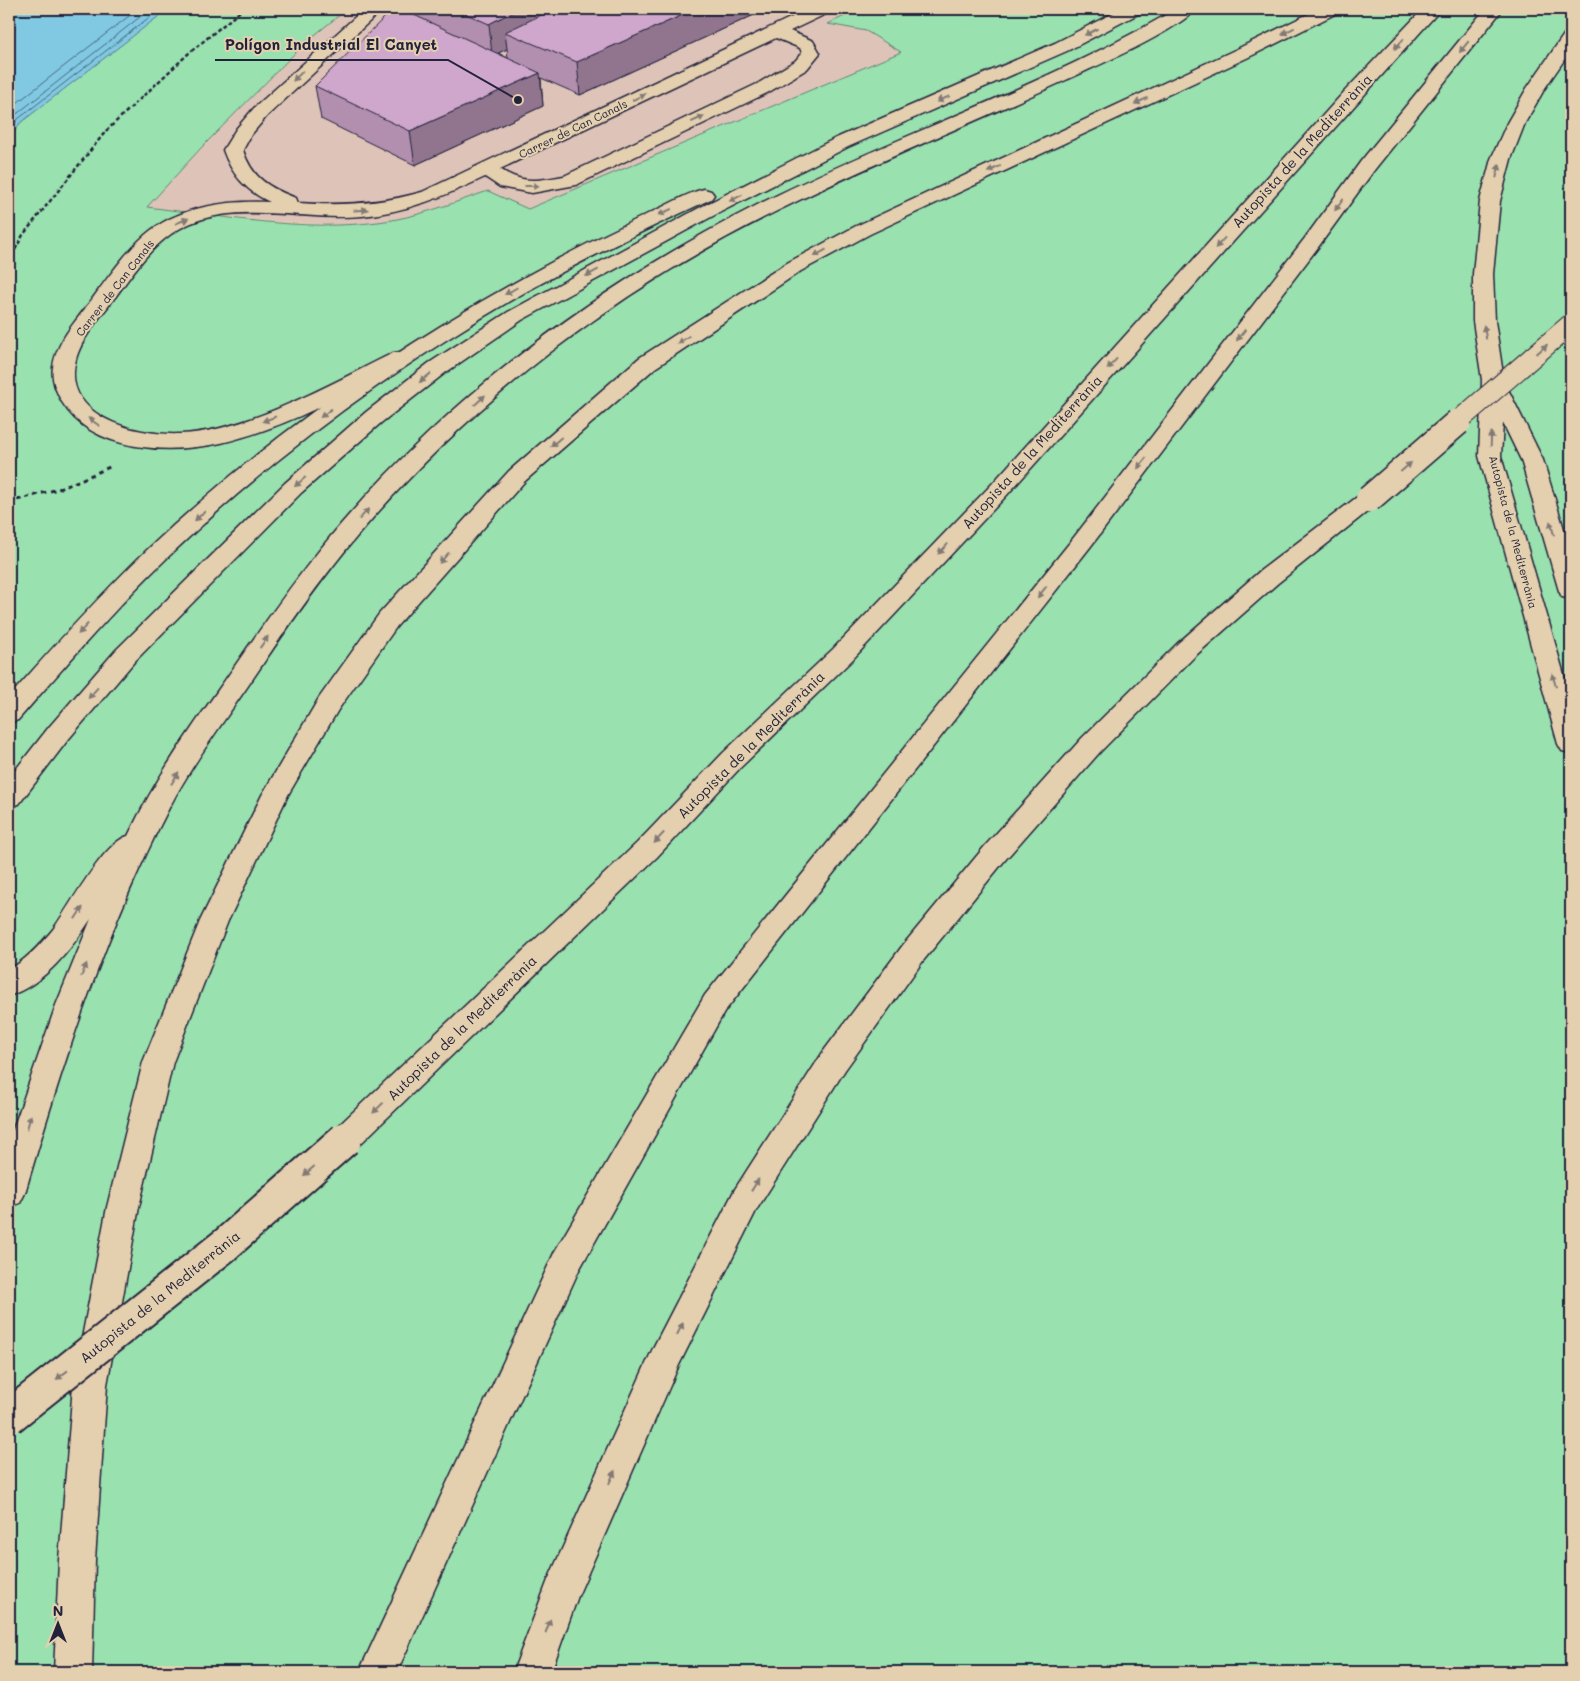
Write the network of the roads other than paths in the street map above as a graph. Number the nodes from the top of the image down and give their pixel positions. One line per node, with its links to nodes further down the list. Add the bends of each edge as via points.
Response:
1 (374, 9): 12 (main road, Carrer de Can Canals, one-way to 12, via 321,54 251,122 233,150 238,166 258,189)
2 (822, 9): 8 (main road, Carrer de Can Canals)
3 (1134, 9): 10 (main road, one-way to 10, via 1053,50)
4 (1188, 9): 20 (main road, one-way to 4, via 199,737 312,577 352,528 431,446 532,356 635,281 737,223 865,162 1065,74)
5 (1331, 9): 24 (main road, one-way to 24, via 863,230 794,267 647,363 517,476 388,620 328,704 275,795 214,920 158,1062 123,1207 90,1385 77,1560)
6 (1432, 9): 23 (main road, Autopista de la Mediterrània, one-way to 23, bridge, via 999,490 842,655 732,760 647,850 345,1139 225,1245)
7 (1494, 9): 25 (main road, one-way to 25, via 1368,166 1089,533 716,1003 567,1261)
8 (776, 31): 11 (main road, Carrer de Can Canals, one-way to 8); 11 (main road, one-way to 8, via 508,183 532,187 569,181 763,88 801,65 811,53 807,45)
9 (1571, 37): 15 (main road, Autopista de la Mediterrània, one-way to 9, via 1484,321 1484,256 1490,201 1501,159 1516,123)
10 (841, 143): 14 (main road, one-way to 14, via 766,167 596,244 456,322); 19 (main road, one-way to 19, via 515,316 437,368 374,417 293,488 125,656)
11 (488, 170): 12 (main road, Carrer de Can Canals, one-way to 11, via 351,211 389,207 429,196)
12 (312, 209): 14 (main road, Carrer de Can Canals, one-way to 12, via 275,417 220,436 191,440 139,439 114,433 97,425 70,398 64,380 63,360 81,328 152,240 176,223 211,212 258,206)
13 (1571, 324): 26 (main road, one-way to 13, bridge, via 561,1593 666,1357 746,1200 834,1061 932,930 1091,744 1186,650 1248,595 1369,499)
14 (408, 355): 17 (main road, one-way to 17, via 299,433 218,498 97,614)
15 (1494, 380): 16 (main road, one-way to 15, via 1532,460); 18 (main road, Autopista de la Mediterrània, one-way to 15, via 1490,456)
16 (1571, 591)
17 (9, 714)
18 (1571, 744)
19 (9, 797)
20 (150, 820): 21 (main road, one-way to 20, via 51,953 104,875); 22 (main road, one-way to 20, via 72,999)
21 (9, 984)
22 (9, 1182)
23 (9, 1417)
24 (73, 1672)
25 (378, 1672)
26 (532, 1672)

